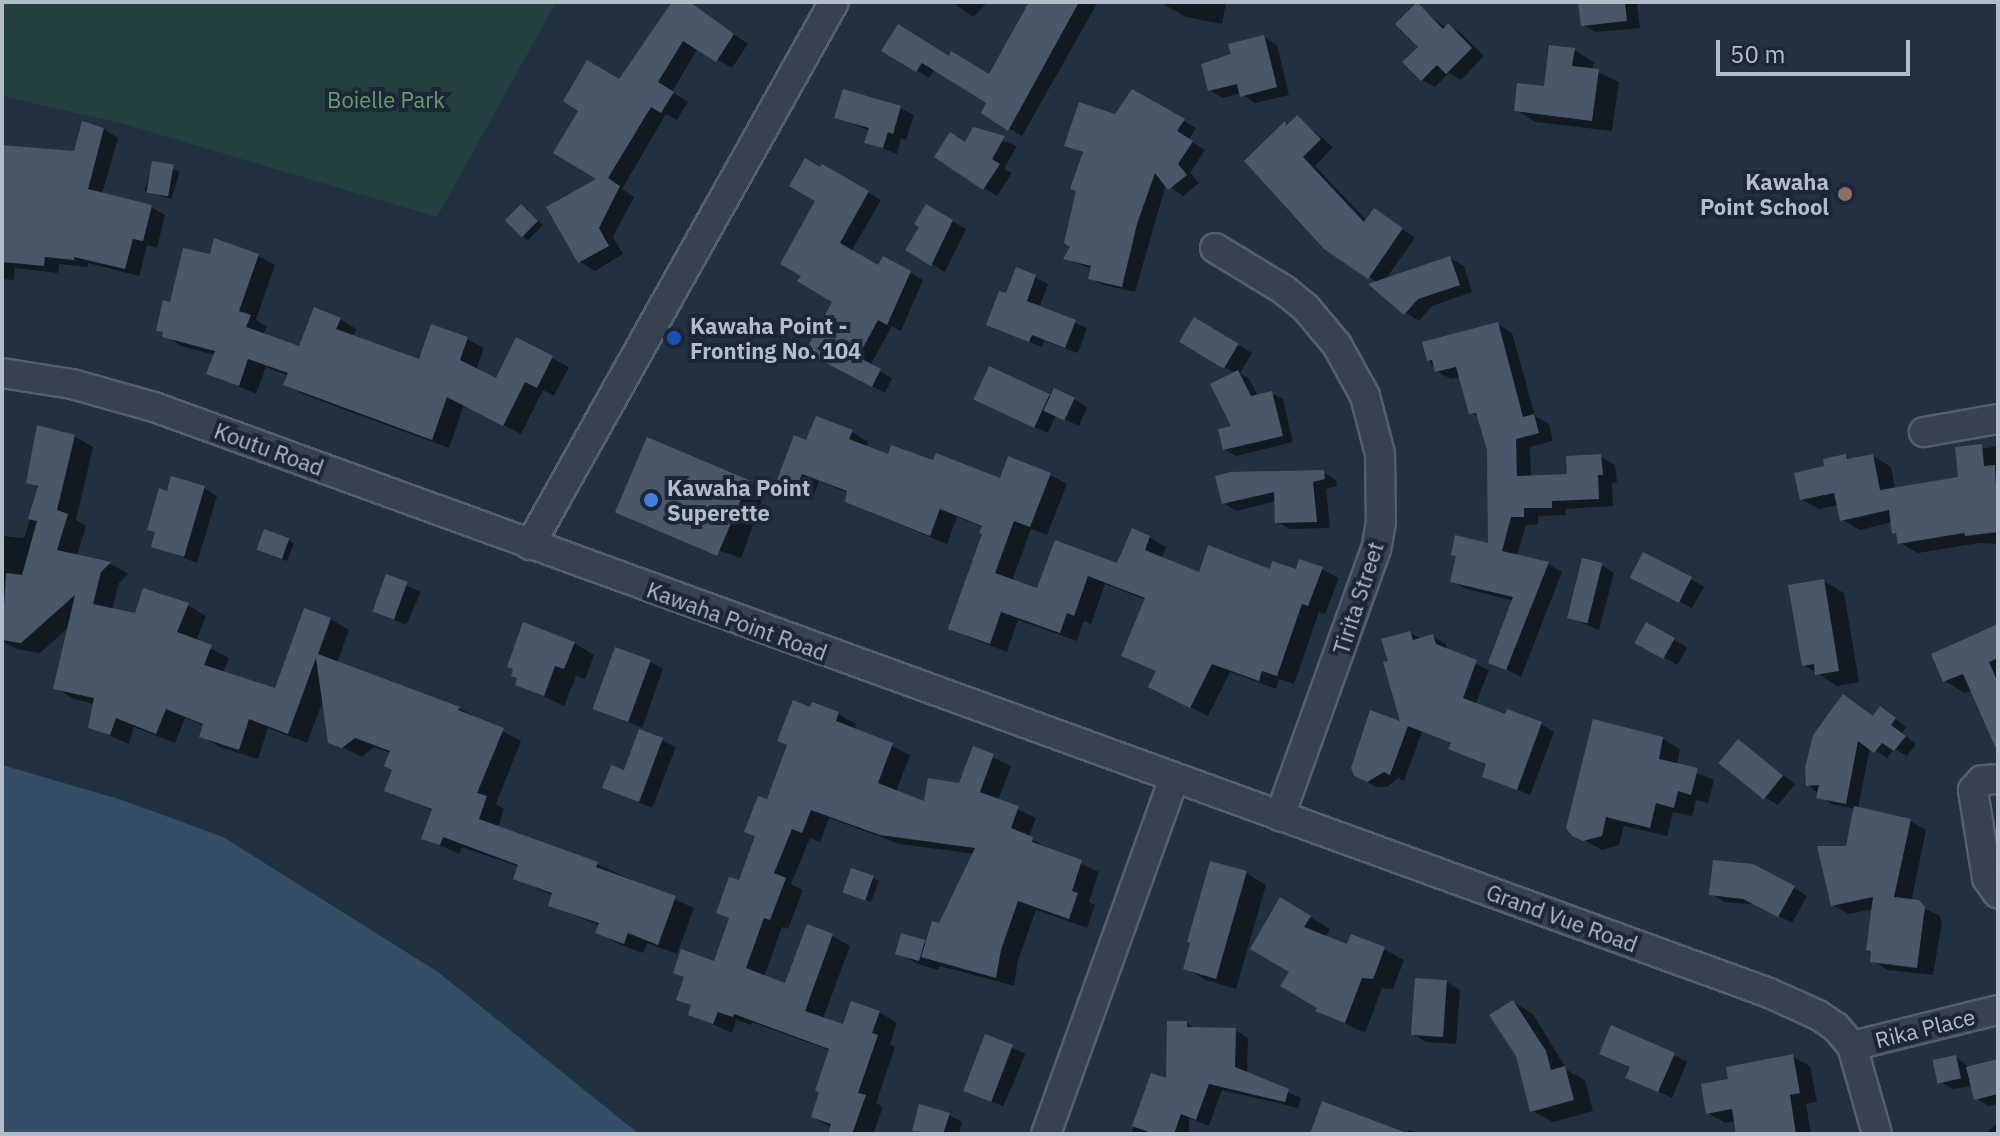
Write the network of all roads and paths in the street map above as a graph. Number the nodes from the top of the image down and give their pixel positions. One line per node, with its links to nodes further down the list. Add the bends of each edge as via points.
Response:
1 (834, 2): 6 (street)
2 (1215, 248): 9 (street, Tirita Street, via 1284,290 1337,345 1365,396 1380,454 1383,484 1376,549)
3 (2, 373): 6 (street, Koutu Road, via 72,384 154,407)
4 (1998, 419): 5 (street)
5 (1924, 432)
6 (530, 545): 7 (street, Kawaha Point Road)
7 (1174, 779): 9 (street, Grand Vue Road); 13 (street)
8 (1998, 779): 10 (street, via 1982,780 1973,790 1987,878)
9 (1280, 816): 12 (street, Grand Vue Road, via 1769,993 1818,1015)
10 (1998, 894)
11 (1998, 1010): 12 (street, Rika Place)
12 (1852, 1046): 14 (street)
13 (1046, 1134)
14 (1877, 1134)

